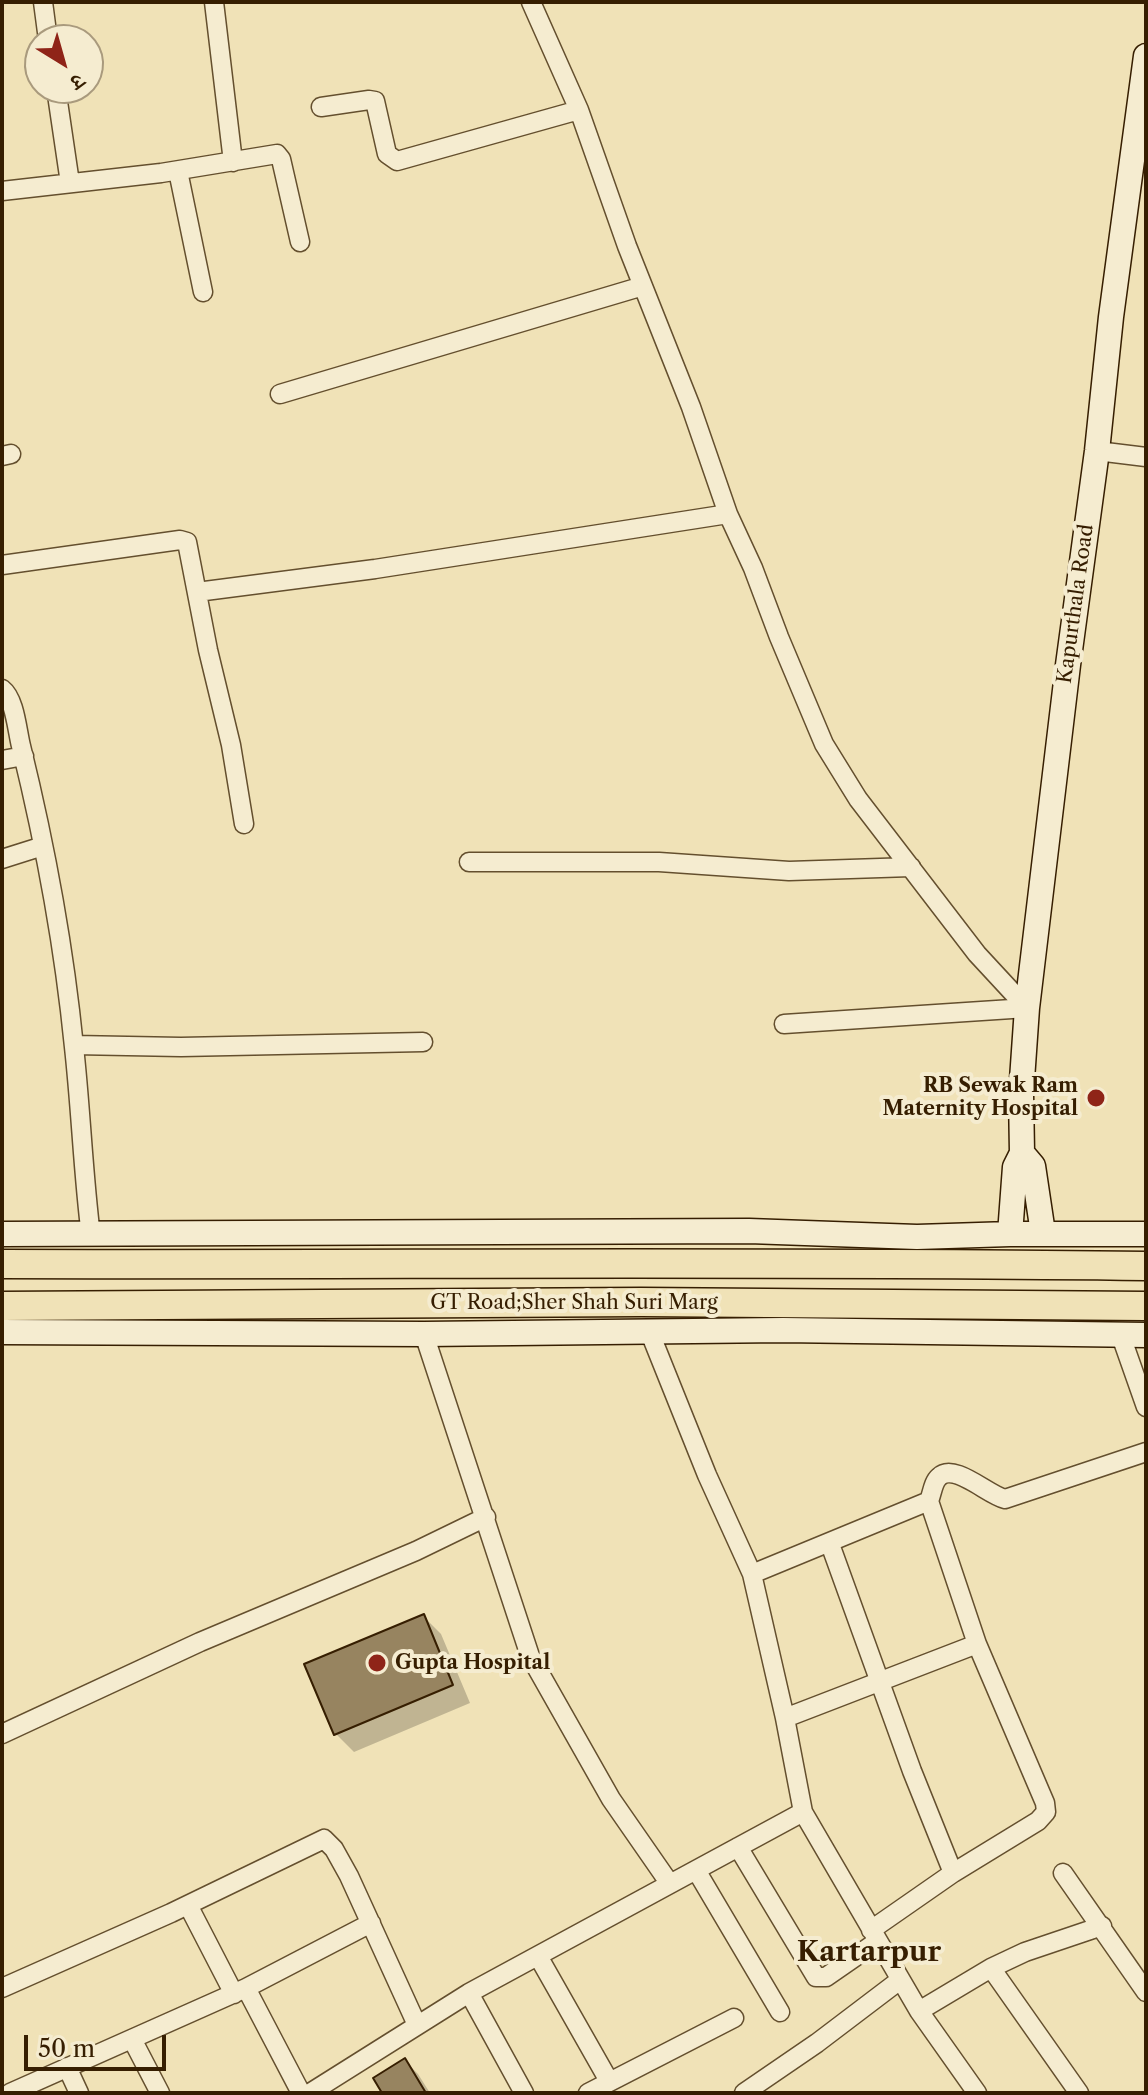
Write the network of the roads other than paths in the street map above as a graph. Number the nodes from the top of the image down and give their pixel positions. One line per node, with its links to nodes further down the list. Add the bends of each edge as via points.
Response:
1 (43, 2): 4 (street)
2 (214, 2): 9 (street)
3 (531, 2): 8 (street)
4 (46, 24)
5 (1146, 56): 17 (main road, Kapurthala Road)
6 (58, 104): 11 (street)
7 (321, 107): 8 (street, via 375,101 387,154 397,161)
8 (579, 110): 14 (street)
9 (233, 162): 10 (street); 13 (street, via 280,156)
10 (178, 171): 11 (street); 15 (street)
11 (70, 183): 12 (street)
12 (2, 191)
13 (300, 242)
14 (643, 286): 16 (street); 19 (street)
15 (203, 292)
16 (280, 394)
17 (1097, 451): 18 (street); 30 (main road, Kapurthala Road)
18 (1145, 456)
19 (728, 514): 21 (street); 29 (street, via 824,744 858,799)
20 (2, 565): 21 (street, via 184,540)
21 (197, 592): 25 (street)
22 (2, 689): 23 (street)
23 (24, 756): 24 (street); 26 (street)
24 (2, 760)
25 (244, 824)
26 (43, 846): 27 (street); 33 (street)
27 (2, 859)
28 (469, 862): 29 (street, via 659,862 789,871)
29 (911, 867): 30 (street, via 977,954)
30 (1027, 1008): 31 (street); 34 (main road, Kapurthala Road)
31 (784, 1024)
32 (423, 1042): 33 (street)
33 (74, 1045): 39 (street)
34 (1022, 1153): 35 (main road, Kapurthala Road, via 1033,1166); 37 (main road, Kapurthala Road, via 1015,1167)
35 (1043, 1233): 37 (main road); 38 (main road)
36 (2, 1234): 39 (main road)
37 (1010, 1234): 39 (main road)
38 (1146, 1234)
39 (91, 1236)
40 (2, 1264): 41 (highway, GT Road;Sher Shah Suri Marg)
41 (1146, 1266)
42 (2, 1306): 43 (highway, GT Road;Sher Shah Suri Marg)
43 (1146, 1306)
44 (2, 1332): 46 (main road)
45 (650, 1333): 46 (main road); 48 (main road); 54 (street)
46 (424, 1334): 52 (street)
47 (1146, 1335): 48 (main road)
48 (1121, 1336): 49 (street)
49 (1146, 1407)
50 (1146, 1452): 51 (street, via 1005,1499 959,1474 944,1474)
51 (929, 1501): 53 (street); 55 (street)
52 (486, 1517): 58 (street); 64 (street, via 530,1656 611,1799)
53 (830, 1544): 54 (street); 56 (street)
54 (752, 1574): 57 (street)
55 (977, 1644): 56 (street); 62 (street, via 1046,1812)
56 (880, 1680): 57 (street); 62 (street)
57 (785, 1718): 59 (street)
58 (2, 1734)
59 (803, 1812): 60 (street); 68 (street)
60 (738, 1847): 61 (street); 68 (street, via 816,1977 826,1977)
61 (696, 1870): 64 (street); 77 (street)
62 (953, 1873): 68 (street)
63 (1063, 1873): 67 (street)
64 (670, 1884): 69 (street)
65 (188, 1905): 66 (street, via 324,1839); 72 (street); 73 (street)
66 (371, 1923): 73 (street); 79 (street)
67 (1102, 1926): 70 (street); 74 (street)
68 (874, 1936): 71 (street)
69 (538, 1956): 75 (street); 82 (street)
70 (991, 1968): 76 (street); 92 (street)
71 (900, 1980): 76 (street); 90 (street)
72 (2, 1988)
73 (240, 1991): 80 (street); 86 (street)
74 (1146, 1992)
75 (469, 1993): 79 (street); 88 (street)
76 (919, 2011): 91 (street)
77 (780, 2012)
78 (734, 2018): 82 (street)
79 (417, 2025): 87 (street)
80 (132, 2039): 81 (street); 85 (street)
81 (67, 2067): 83 (street); 84 (street)
82 (609, 2081): 89 (street)
83 (10, 2093)
84 (79, 2093)
85 (160, 2093)
86 (301, 2093)
87 (310, 2093)
88 (524, 2093)
89 (588, 2093)
90 (744, 2093)
91 (977, 2093)
92 (1079, 2093)

